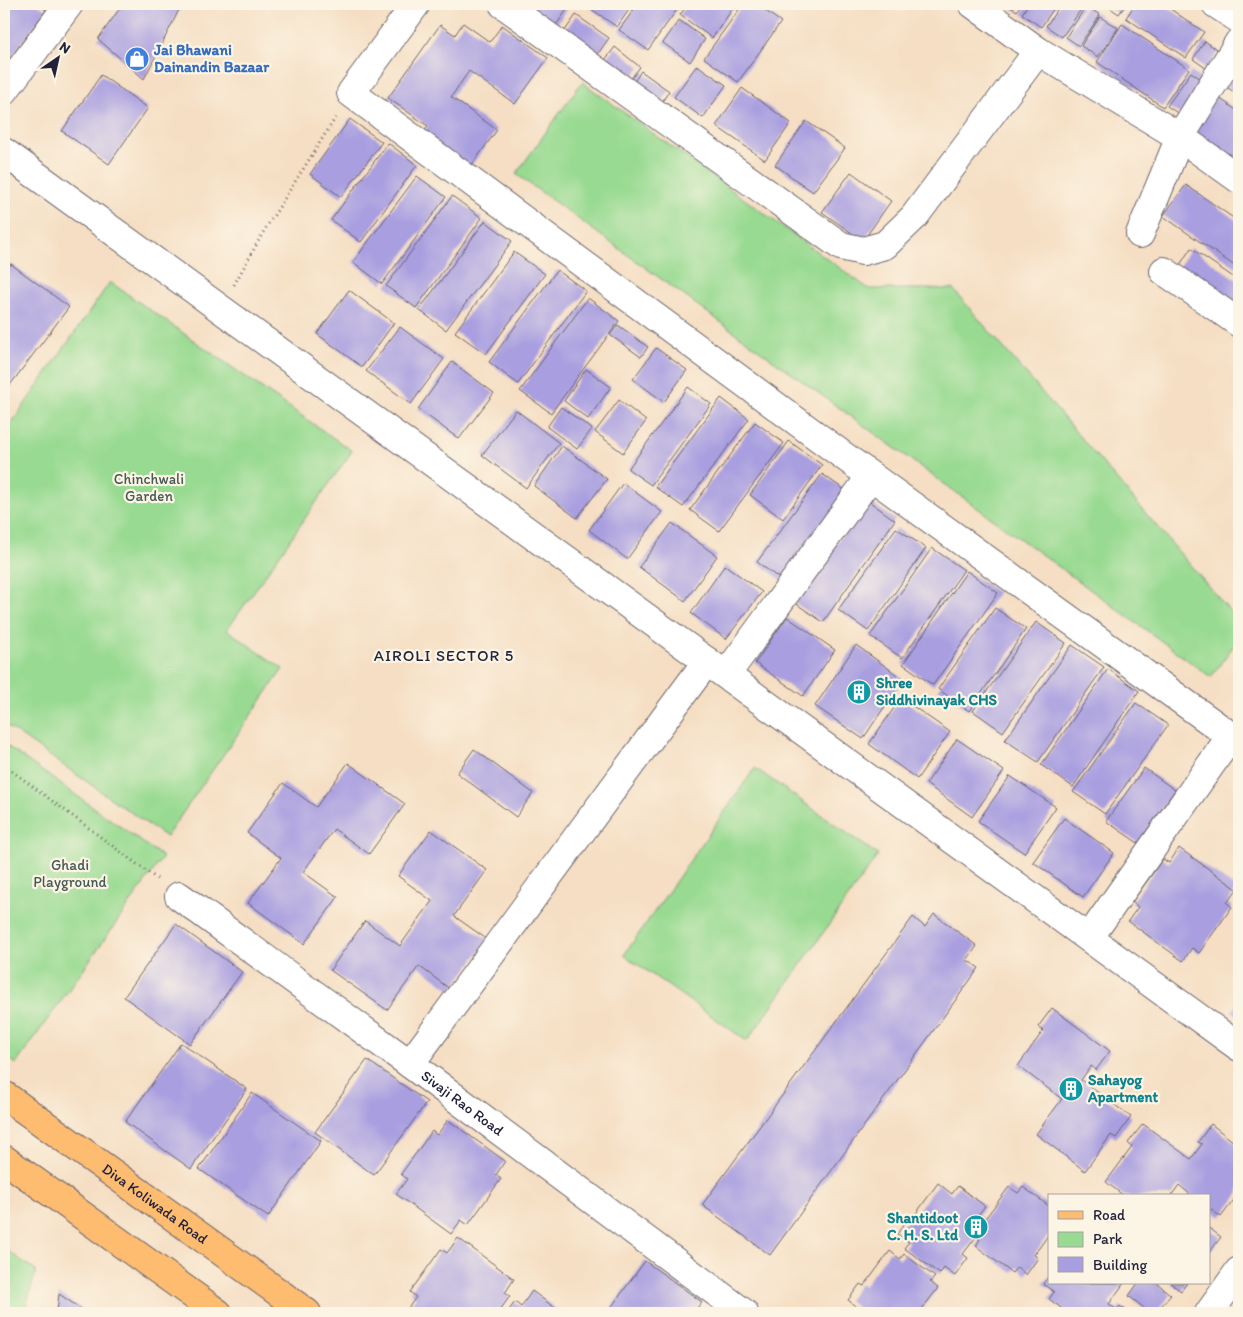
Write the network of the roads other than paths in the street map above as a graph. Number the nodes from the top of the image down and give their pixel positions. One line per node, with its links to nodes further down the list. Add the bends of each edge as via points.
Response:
1 (69, 4): 9 (street)
2 (416, 4): 16 (street, via 350,93)
3 (503, 4): 8 (street, via 841,246 863,251 886,244 914,217)
4 (973, 4): 8 (street)
5 (1216, 4): 6 (street)
6 (1239, 19)
7 (1239, 42): 10 (street)
8 (1038, 51): 10 (street)
9 (4, 91)
10 (1180, 137): 12 (street); 13 (street)
11 (4, 152): 17 (street)
12 (1239, 179)
13 (1140, 234)
14 (1164, 271): 15 (street)
15 (1239, 323)
16 (870, 476): 17 (street); 18 (street)
17 (717, 668): 20 (street); 22 (street)
18 (1235, 739): 20 (street)
19 (180, 896): 22 (street, Sivaji Rao Road)
20 (1089, 938): 21 (street)
21 (1239, 1047)
22 (410, 1064): 28 (street, Sivaji Rao Road)
23 (4, 1095): 27 (main road, Diva Koliwada Road)
24 (4, 1159): 26 (main road)
25 (1239, 1271): 29 (street)
26 (218, 1313)
27 (306, 1313)
28 (744, 1313)
29 (1209, 1313)

